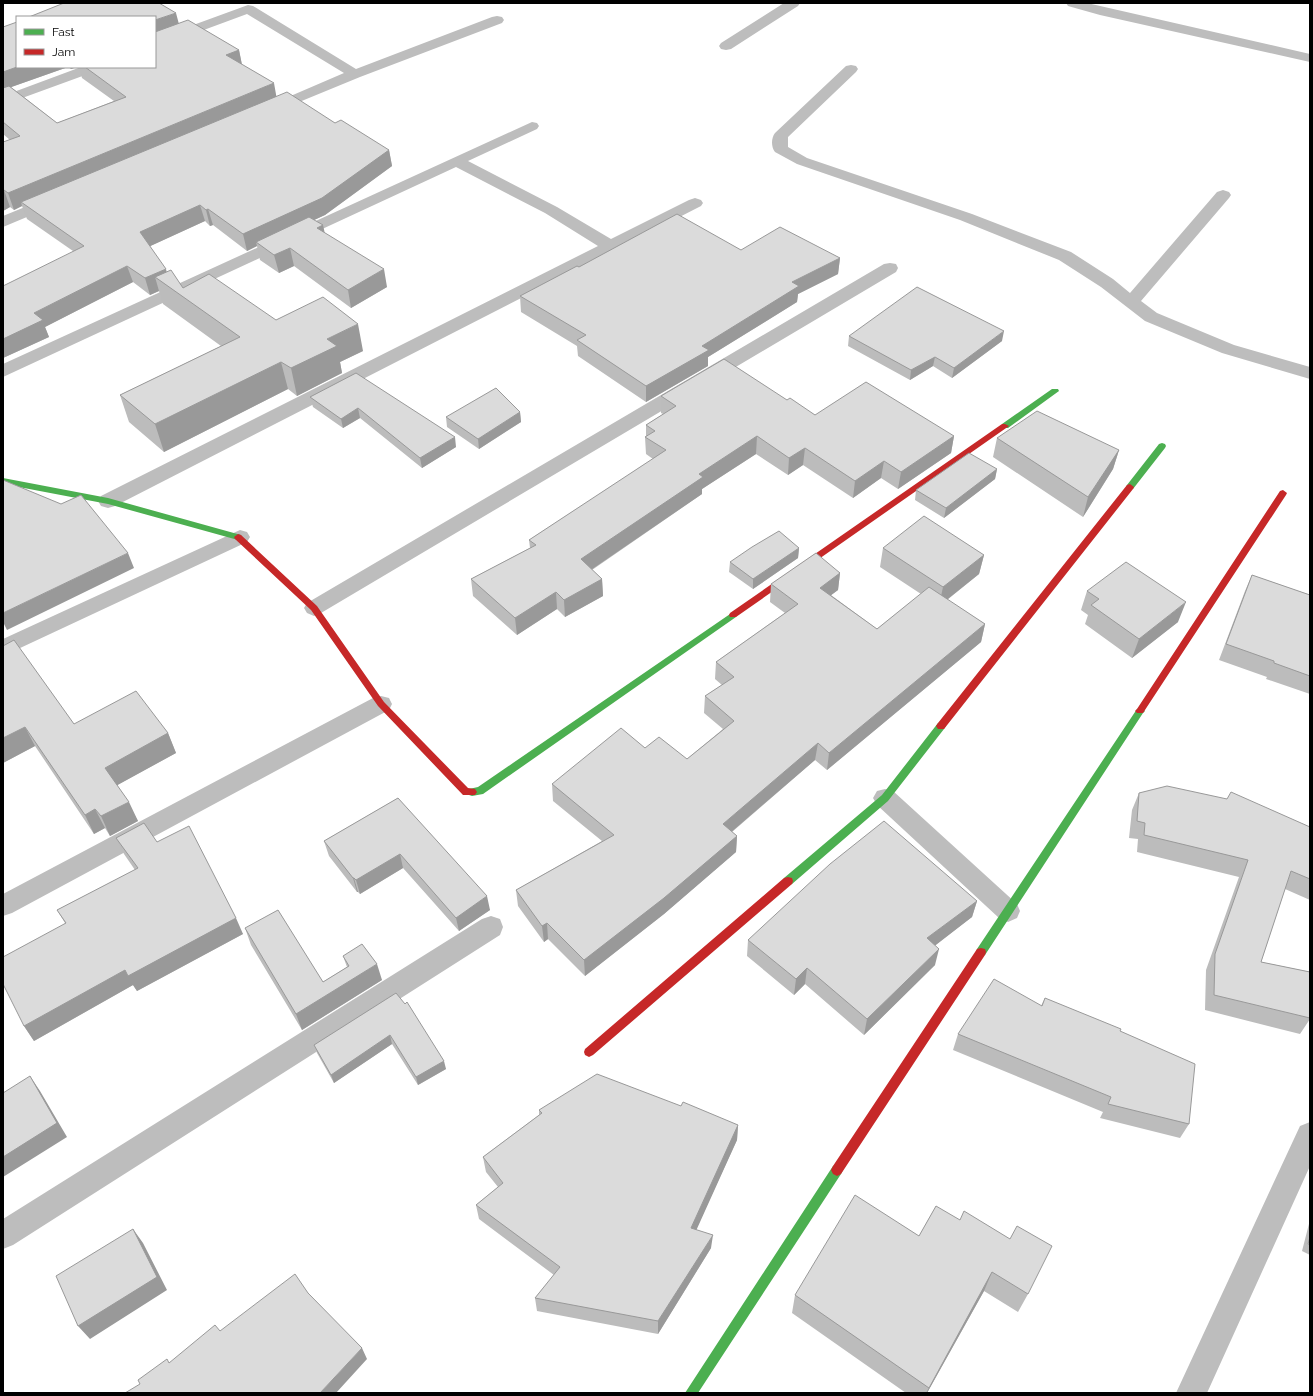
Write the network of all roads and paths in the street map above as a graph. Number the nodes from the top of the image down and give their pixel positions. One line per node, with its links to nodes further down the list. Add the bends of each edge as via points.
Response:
1 (793, 3): 5 (street)
2 (1073, 3): 6 (street)
3 (498, 20): 9 (street)
4 (156, 44): 9 (street, via 248,9)
5 (726, 46)
6 (1310, 58)
7 (91, 68): 10 (street)
8 (851, 69): 20 (street, via 780,136 780,149 802,161 966,217 1064,256)
9 (355, 74): 11 (street)
10 (3, 101)
11 (259, 114)
12 (532, 126): 13 (street)
13 (456, 161): 18 (street, via 551,210); 21 (street)
14 (69, 194): 17 (street)
15 (1223, 195): 20 (street)
16 (695, 203): 18 (street)
17 (3, 222)
18 (610, 246): 27 (street)
19 (890, 268): 29 (street)
20 (1131, 302): 22 (street, via 1151,317 1228,349)
21 (3, 371)
22 (1310, 373)
23 (1055, 391): 31 (street, via 480,792 466,792)
24 (1162, 446): 32 (street)
25 (3, 481): 27 (street)
26 (1283, 493): 34 (street)
27 (108, 501): 28 (street)
28 (240, 537): 29 (street); 30 (street)
29 (314, 608): 31 (street)
30 (3, 648)
31 (381, 704): 33 (street)
32 (885, 798): 34 (street); 36 (street)
33 (3, 906)
34 (1008, 911): 39 (street)
35 (491, 927): 38 (street)
36 (589, 1052)
37 (1310, 1135): 40 (street)
38 (3, 1235)
39 (691, 1393)
40 (1191, 1393)

